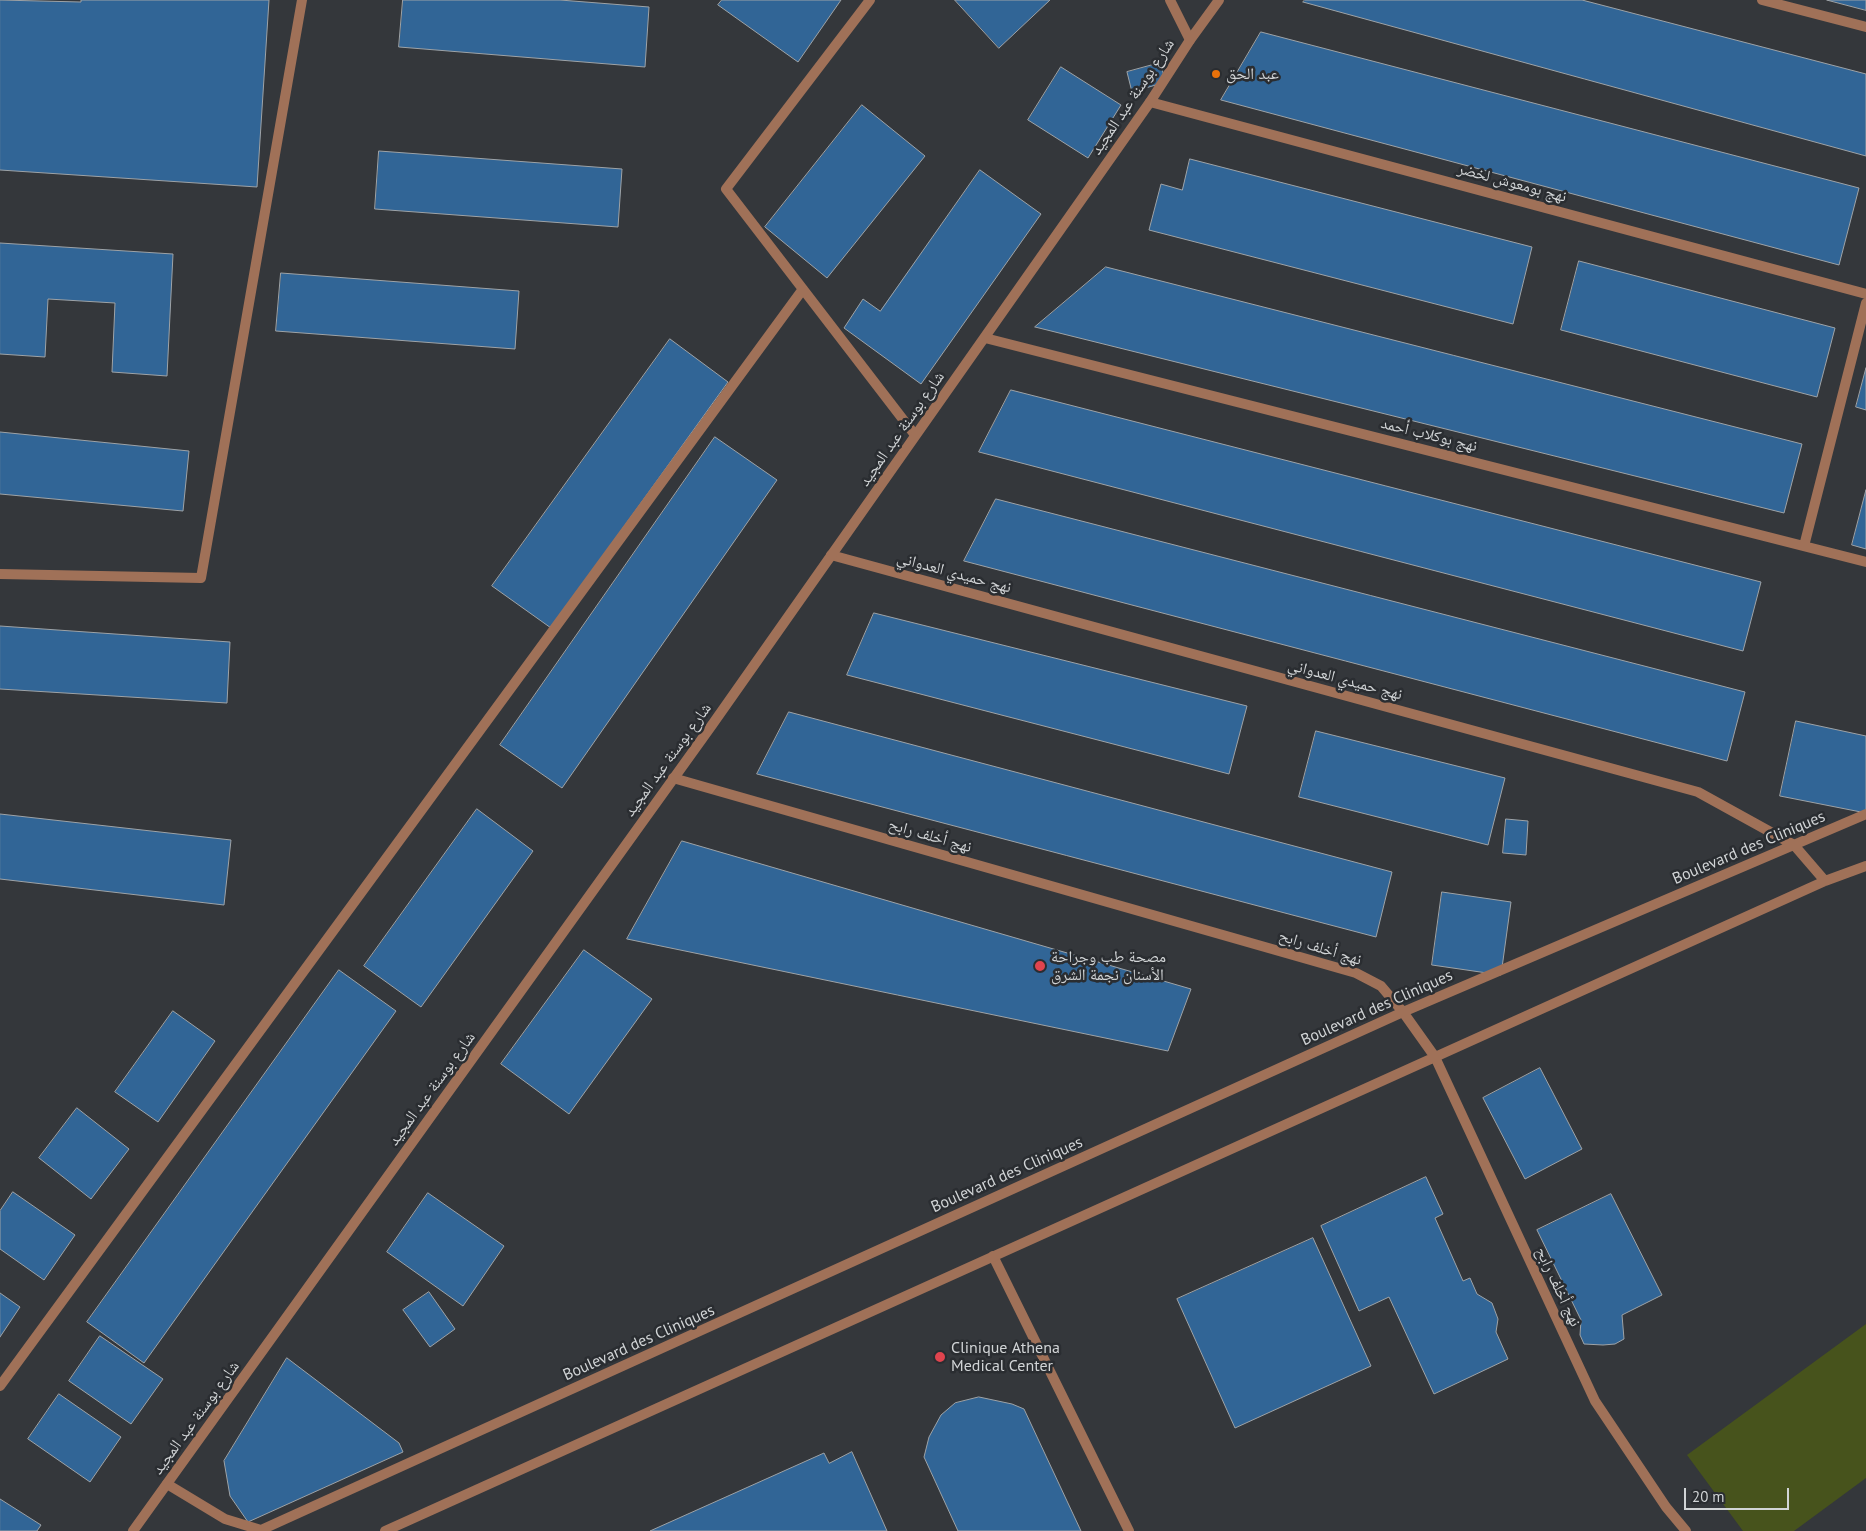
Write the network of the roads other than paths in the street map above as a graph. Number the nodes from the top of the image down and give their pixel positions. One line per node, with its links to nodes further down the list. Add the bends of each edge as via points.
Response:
1 (302, 0): 17 (street, via 201,578)
2 (870, 0): 9 (street, via 726,189)
3 (1170, 0): 7 (street)
4 (1219, 0): 7 (street, شارع بوسنة عبد المجيد)
5 (1762, 0): 6 (street)
6 (1866, 27)
7 (1190, 40): 8 (street, شارع بوسنة عبد المجيد)
8 (1150, 102): 10 (street, نهج بومعوش لخضر); 12 (street, شارع بوسنة عبد المجيد)
9 (803, 289): 13 (street); 26 (street)
10 (1866, 294)
11 (1866, 303): 14 (street)
12 (984, 338): 13 (street, شارع بوسنة عبد المجيد); 14 (street, نهج بوكلاب أحمد)
13 (916, 435): 15 (street, شارع بوسنة عبد المجيد)
14 (1804, 546): 16 (street, نهج بوكلاب أحمد)
15 (831, 555): 18 (street, شارع بوسنة عبد المجيد); 20 (street, نهج حميدي العدواني, via 1698,792)
16 (1866, 562)
17 (0, 574)
18 (673, 778): 23 (street, نهج أخلف رابح, via 1356,972 1381,986); 27 (street, شارع بوسنة عبد المجيد)
19 (1866, 814): 20 (street, Boulevard des Cliniques)
20 (1794, 845): 22 (street, نهج حميدي العدواني); 23 (street, Boulevard des Cliniques)
21 (1866, 866): 22 (street)
22 (1825, 881): 24 (street)
23 (1403, 1012): 24 (street, نهج أخلف رابح); 27 (street, Boulevard des Cliniques, via 261,1530 225,1519)
24 (1435, 1057): 25 (street); 31 (street, نهج أخلف رابح, via 1595,1401 1666,1508)
25 (993, 1256): 29 (street); 30 (street)
26 (0, 1386)
27 (167, 1484): 28 (street, شارع بوسنة عبد المجيد)
28 (133, 1531)
29 (385, 1531)
30 (1129, 1531)
31 (1686, 1531)

